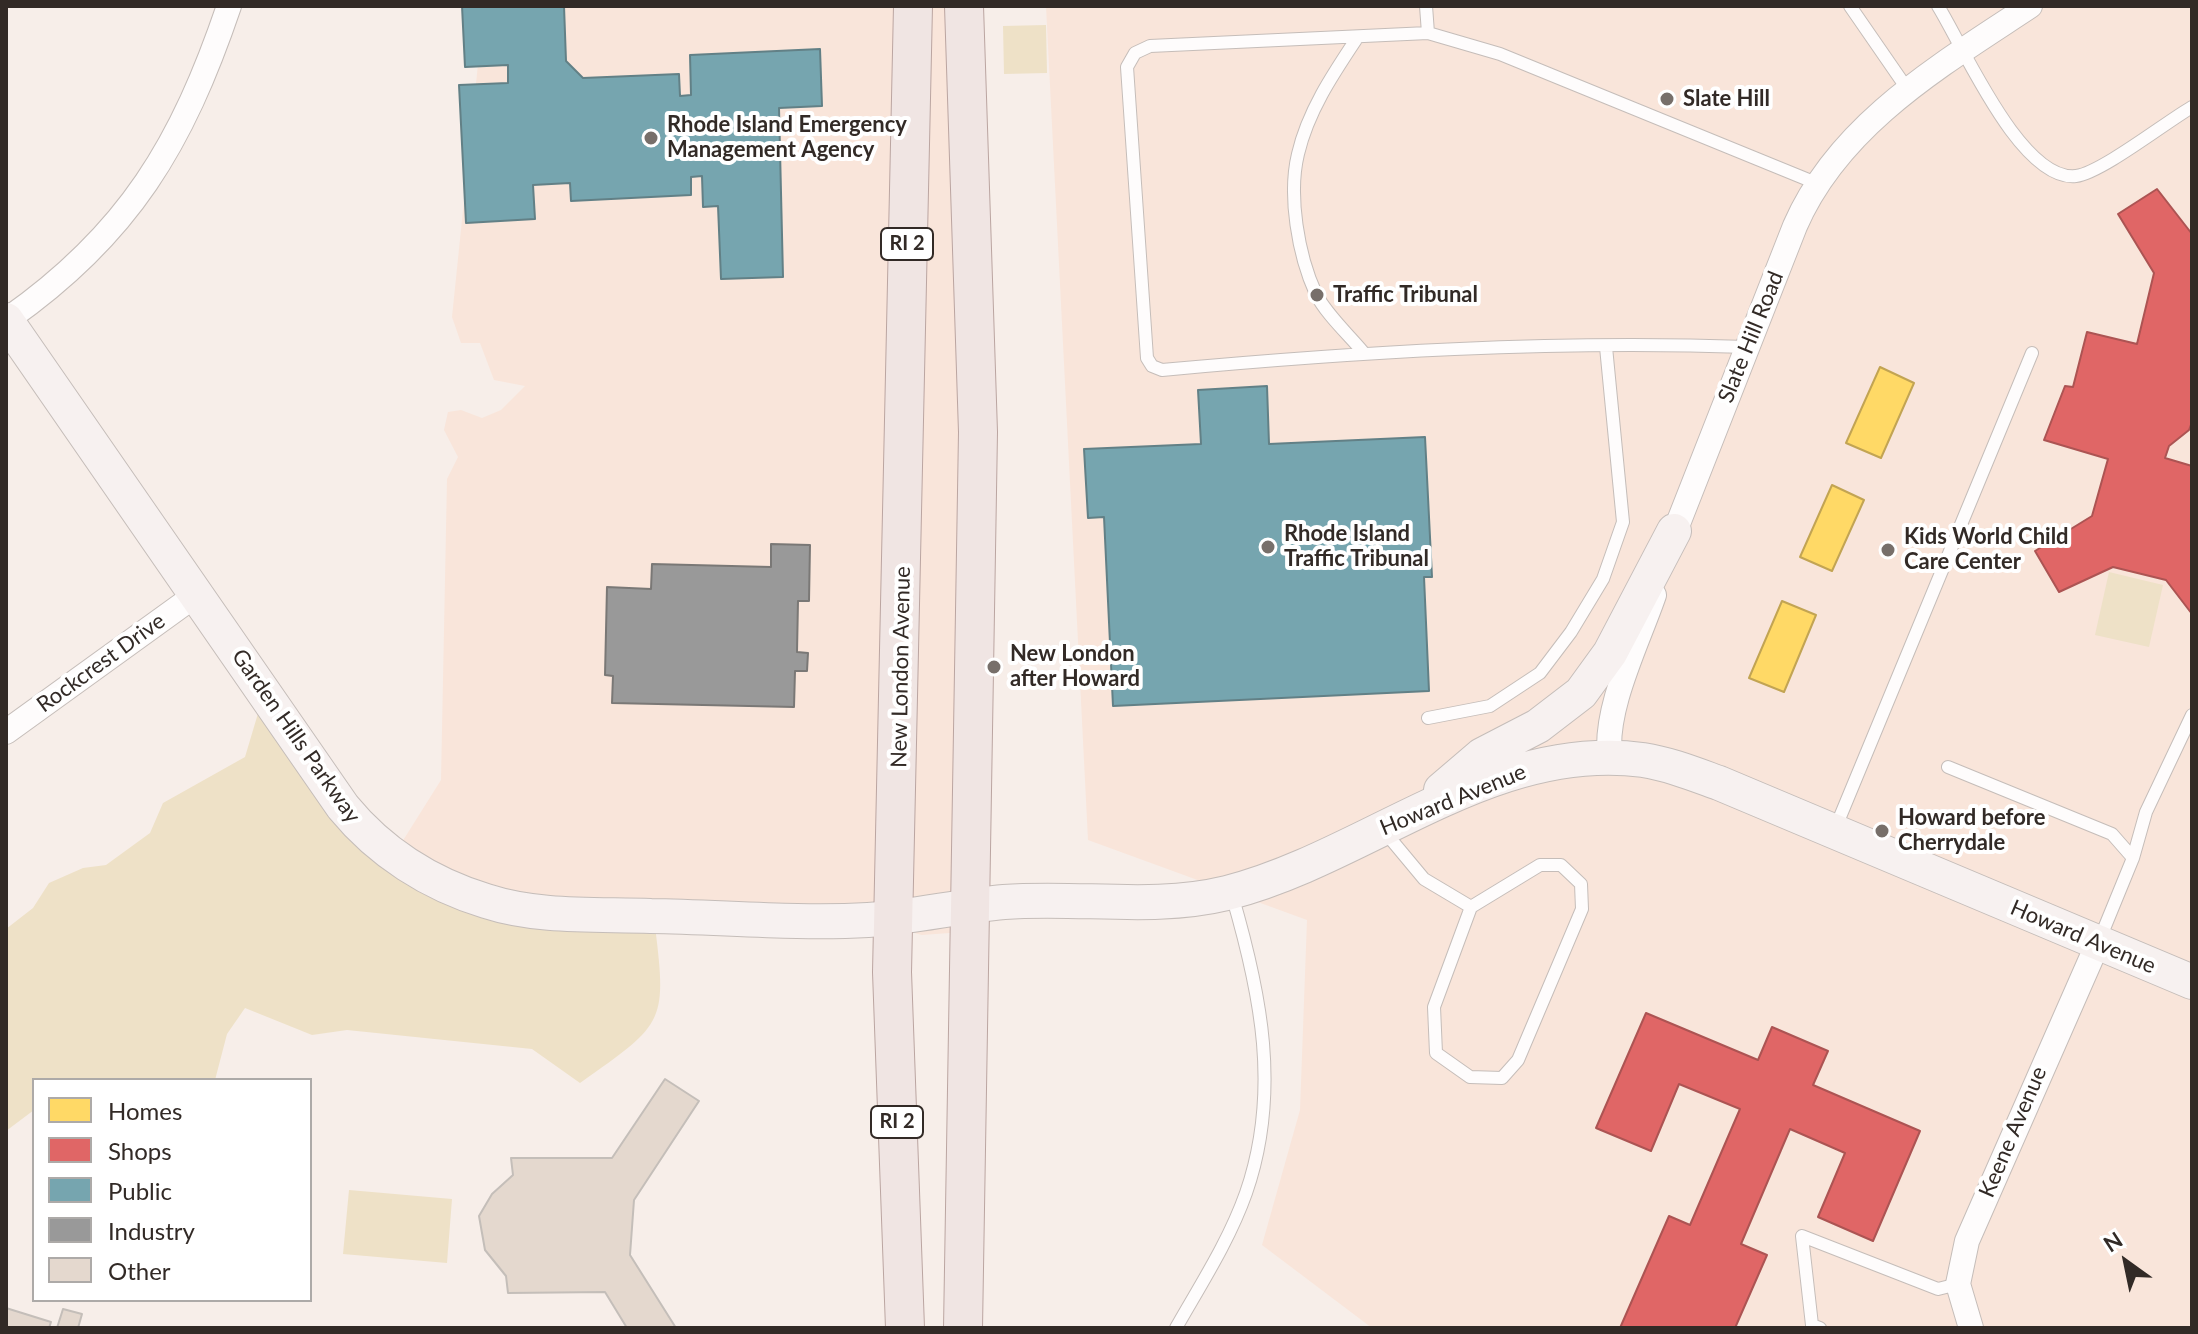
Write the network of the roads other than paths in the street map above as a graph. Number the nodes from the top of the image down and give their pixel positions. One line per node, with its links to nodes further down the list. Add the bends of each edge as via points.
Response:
1 (229, 6): 14 (street, via 186,119 153,176 117,222 42,295)
2 (913, 6): 33 (main road, New London Avenue / RI 2)
3 (964, 6): 31 (main road, via 978,432)
4 (1426, 6): 8 (lane)
5 (1850, 6): 11 (lane)
6 (1938, 6): 10 (lane)
7 (2030, 6): 10 (street, Slate Hill Road)
8 (1428, 33): 9 (lane); 13 (lane, via 1500,54)
9 (1357, 38): 17 (lane, via 1325,85 1298,154 1296,193 1300,241 1317,295); 17 (lane, via 1150,46 1135,53 1127,67 1147,358 1152,366 1162,370)
10 (1963, 51): 11 (street, Slate Hill Road); 12 (lane, via 2011,134 2053,172 2076,176 2097,167)
11 (1908, 90): 13 (street, Slate Hill Road, via 1854,138)
12 (2192, 107)
13 (1816, 183): 16 (street, Slate Hill Road)
14 (7, 320): 20 (street, Garden Hills Parkway)
15 (1606, 347): 16 (lane); 17 (lane); 22 (lane, via 1623,522 1603,579 1540,673 1490,706)
16 (1747, 347): 19 (street, Slate Hill Road)
17 (1363, 352)
18 (2032, 353): 28 (lane)
19 (1674, 531): 24 (street, Slate Hill Road, via 1611,719); 26 (street, via 1610,653 1581,693 1538,726 1482,755)
20 (197, 594): 23 (street, Rockcrest Drive); 33 (street, Garden Hills Parkway, via 343,807 376,842 439,883 489,903 549,912)
21 (2192, 715): 29 (lane, via 2146,812)
22 (1428, 718)
23 (6, 732)
24 (1610, 759): 26 (street, Howard Avenue, via 1525,770); 28 (street, Howard Avenue, via 1648,761 1692,773)
25 (1948, 767): 29 (lane, via 2112,834)
26 (1413, 814): 27 (street, Howard Avenue)
27 (1382, 829): 30 (street, Howard Avenue); 32 (lane, via 1424,879)
28 (1834, 832): 34 (street, Howard Avenue)
29 (2133, 858): 34 (lane)
30 (1231, 892): 31 (street, Howard Avenue, via 1159,904); 39 (lane, via 1262,1012 1265,1103 1246,1193)
31 (971, 906): 33 (street, Garden Hills Parkway); 38 (main road)
32 (1471, 907): 32 (lane, via 1540,865 1561,865 1581,884 1582,909 1518,1060 1502,1078 1470,1077 1436,1053 1434,1007)
33 (895, 917): 37 (main road, New London Avenue / RI 2, via 892,972)
34 (2098, 943): 35 (street, Howard Avenue); 36 (street, Keene Avenue, via 1967,1241)
35 (2192, 982)
36 (1958, 1284): 40 (lane, via 1938,1289 1802,1236 1812,1325); 41 (street, Keene Avenue)
37 (905, 1328)
38 (963, 1328)
39 (1176, 1328)
40 (1820, 1328)
41 (1971, 1328)

